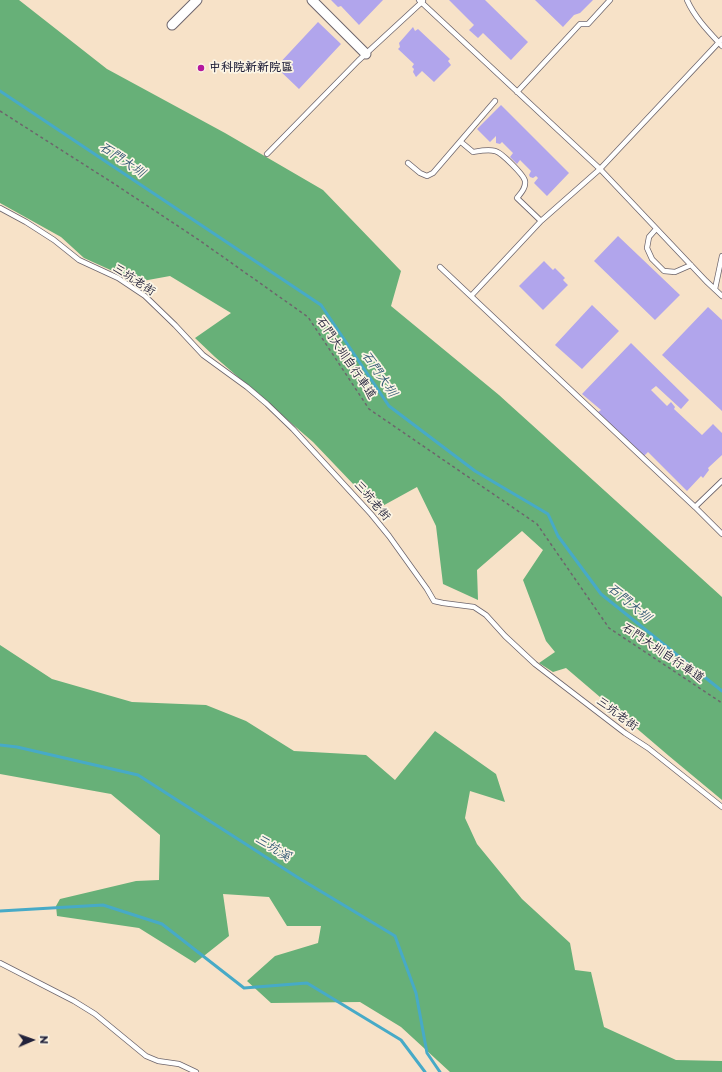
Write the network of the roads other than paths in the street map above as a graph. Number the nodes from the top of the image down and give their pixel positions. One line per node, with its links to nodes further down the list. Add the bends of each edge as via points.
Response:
1 (197, 0): 6 (street)
2 (312, 0): 8 (street)
3 (610, 0): 9 (lane, via 588,24 580,24)
4 (687, 0): 7 (lane, via 701,23)
5 (421, 1): 8 (lane); 9 (lane)
6 (172, 25)
7 (721, 43): 14 (lane)
8 (366, 54): 12 (lane)
9 (517, 92): 14 (lane)
10 (495, 101): 11 (lane)
11 (460, 142): 13 (lane, via 433,173 427,176); 16 (lane, via 473,152 494,150 500,153 524,176 524,189 518,198)
12 (267, 154)
13 (408, 163)
14 (600, 169): 16 (lane); 17 (lane)
15 (0, 208): 27 (lane, 三坑老街, via 54,240 79,260 118,278 145,296 203,355 267,404 371,514 434,601 474,607 486,615 535,664)
16 (541, 221): 22 (lane)
17 (656, 229): 19 (lane); 19 (lane, via 649,237 647,248 652,259 664,270 676,272)
18 (722, 256): 21 (lane)
19 (691, 265): 21 (lane)
20 (440, 267): 22 (lane)
21 (715, 289): 23 (lane)
22 (471, 296): 25 (lane)
23 (722, 296)
24 (722, 481): 25 (lane)
25 (696, 507): 26 (lane)
26 (722, 534)
27 (722, 807)
28 (0, 963): 29 (lane, via 74,1001 146,1056 158,1061 179,1064)
29 (196, 1072)

